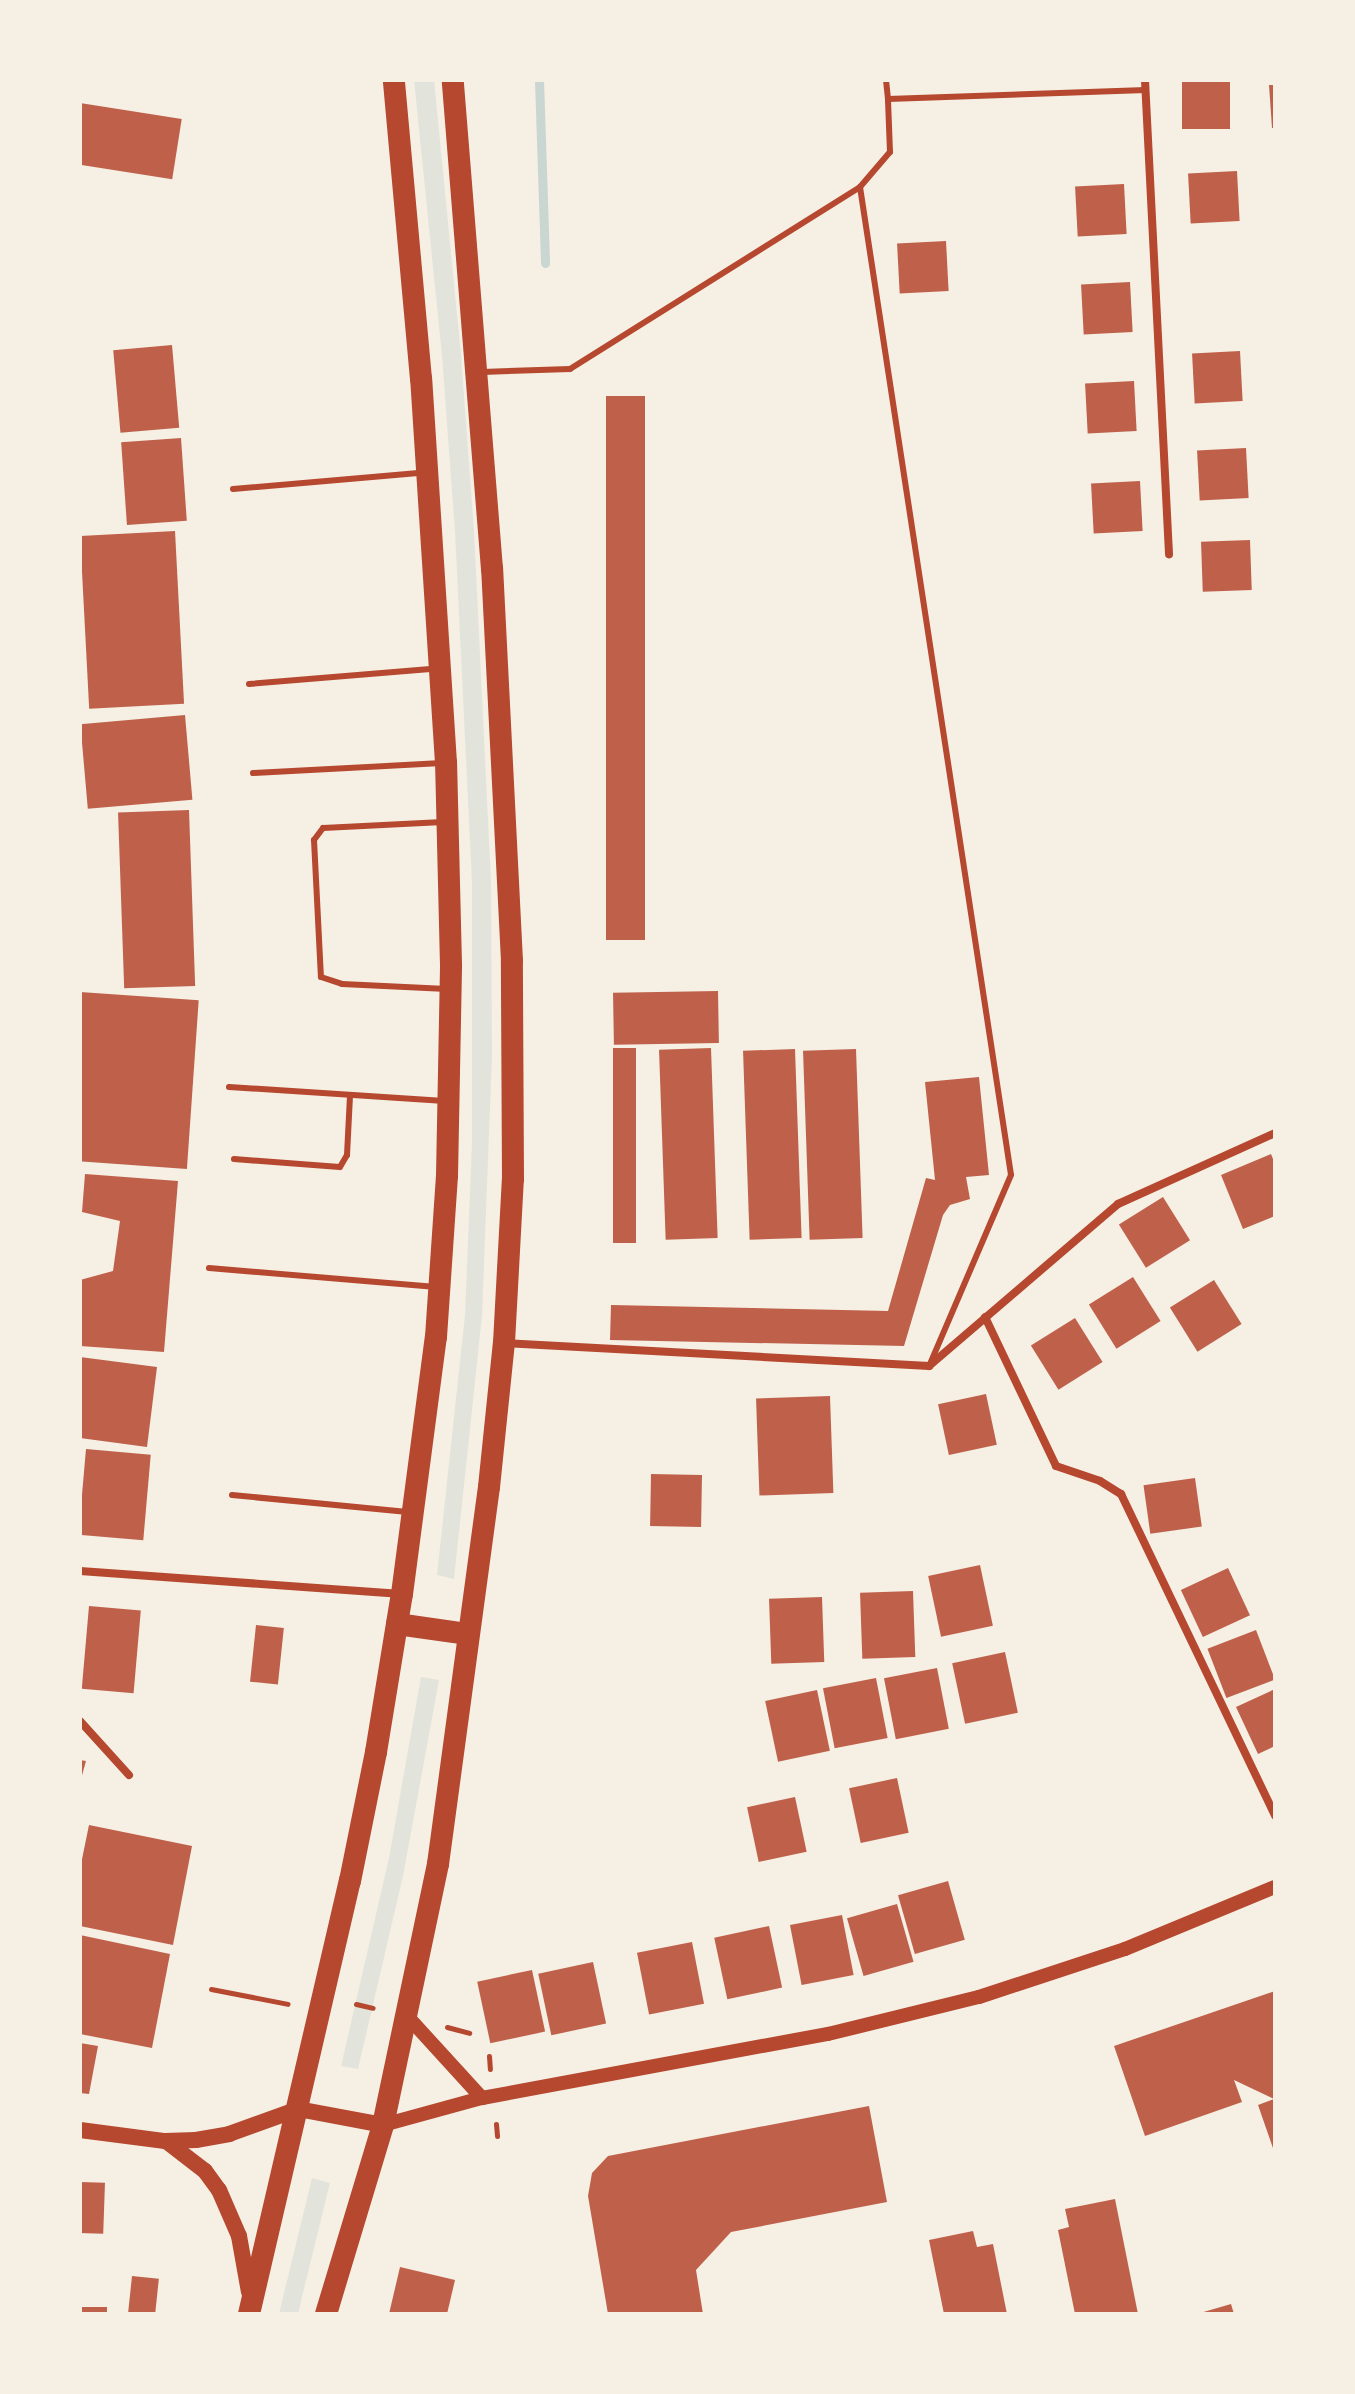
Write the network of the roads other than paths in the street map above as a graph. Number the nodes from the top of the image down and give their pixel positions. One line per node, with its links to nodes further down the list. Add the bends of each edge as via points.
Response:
1 (394, 80): 9 (highway)
2 (453, 80): 8 (highway)
3 (886, 80): 6 (lane)
4 (1145, 80): 5 (street)
5 (1146, 90): 6 (lane); 11 (street)
6 (888, 99): 7 (lane, via 890,152)
7 (860, 187): 8 (lane, via 570,369); 27 (lane, via 1011,1175)
8 (478, 372): 26 (highway, via 512,961 513,1179)
9 (428, 473): 10 (lane); 12 (highway)
10 (233, 489)
11 (1169, 554)
12 (441, 669): 13 (lane); 14 (highway)
13 (249, 684)
14 (446, 763): 15 (lane); 16 (highway)
15 (253, 773)
16 (447, 822): 17 (highway); 17 (lane, via 323,828 314,840 321,977 342,984)
17 (450, 989): 20 (highway)
18 (229, 1087): 19 (lane)
19 (350, 1095): 20 (lane); 22 (lane, via 347,1155 340,1167)
20 (449, 1102): 24 (highway)
21 (1275, 1133): 25 (street, via 1118,1204)
22 (234, 1159)
23 (209, 1268): 24 (lane)
24 (439, 1287): 29 (highway)
25 (985, 1317): 27 (street); 36 (street, via 1056,1466 1121,1494)
26 (504, 1343): 27 (street); 33 (highway)
27 (929, 1366)
28 (232, 1495): 29 (lane)
29 (413, 1512): 31 (highway)
30 (80, 1571): 31 (street)
31 (402, 1594): 32 (highway)
32 (397, 1624): 33 (highway); 40 (highway, via 353,1866)
33 (468, 1634): 38 (highway, via 438,1864)
34 (80, 1721): 35 (street)
35 (129, 1775)
36 (1275, 1816)
37 (1275, 1887): 39 (street, via 1125,1949 979,1997 828,2034)
38 (408, 2017): 39 (street); 41 (highway)
39 (482, 2098): 41 (street)
40 (298, 2109): 41 (main road); 43 (main road, via 229,2134); 44 (highway)
41 (383, 2125): 45 (highway)
42 (80, 2130): 43 (main road)
43 (165, 2141): 44 (main road, via 205,2171 230,2210 246,2261)
44 (249, 2314)
45 (326, 2314)

